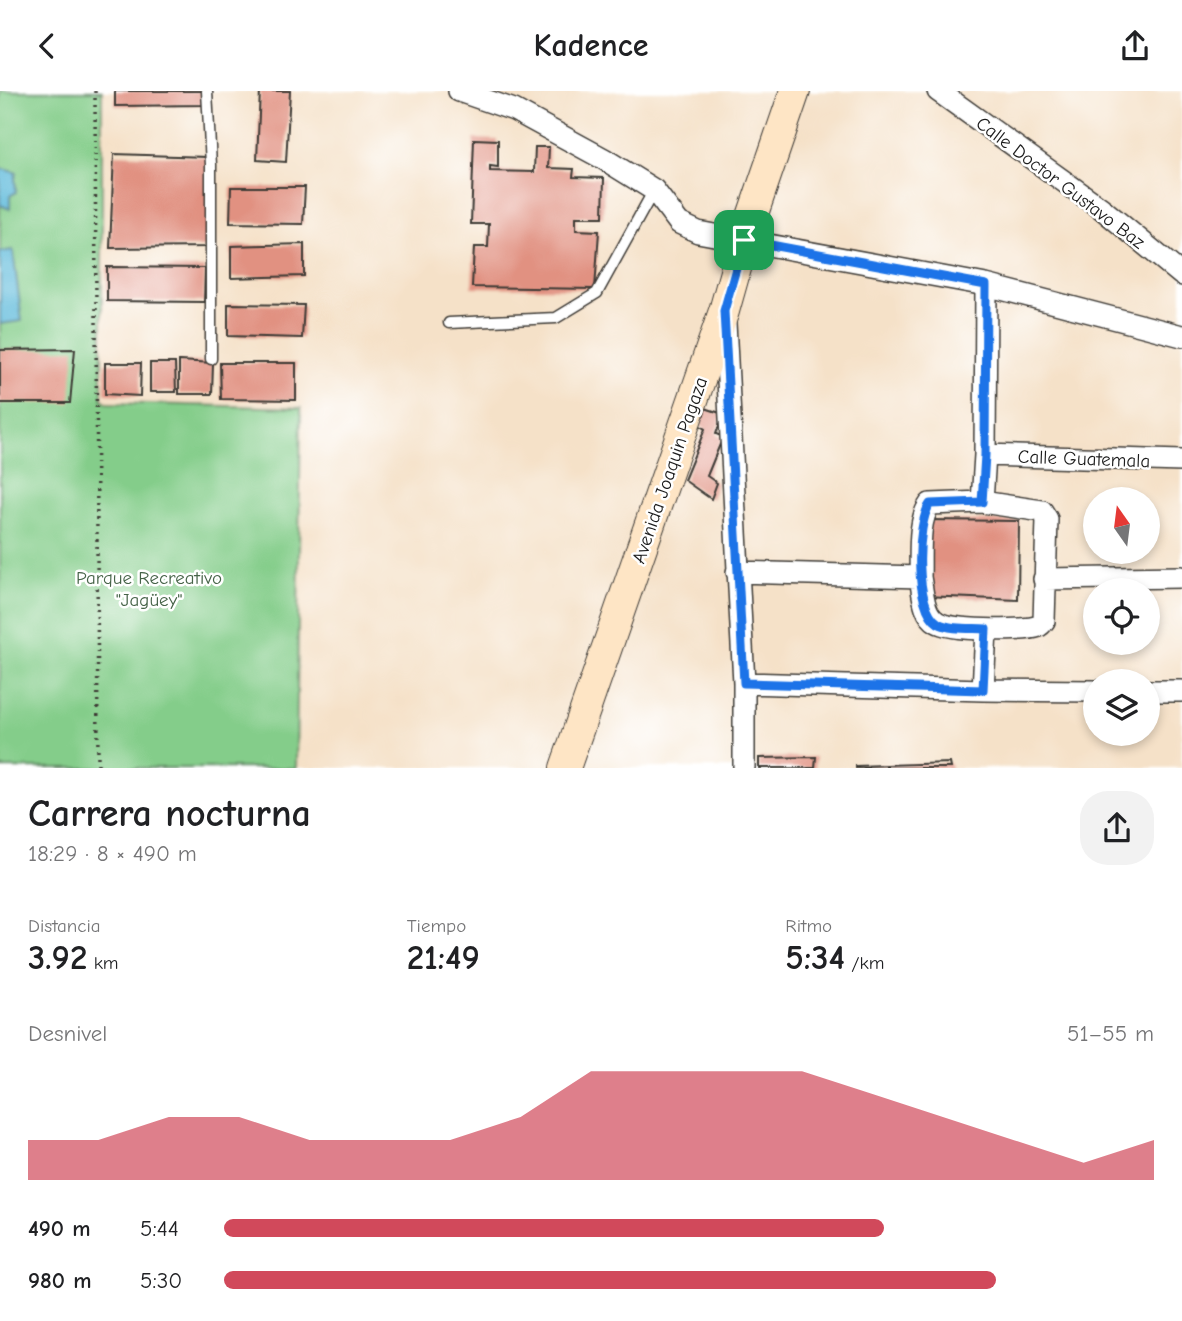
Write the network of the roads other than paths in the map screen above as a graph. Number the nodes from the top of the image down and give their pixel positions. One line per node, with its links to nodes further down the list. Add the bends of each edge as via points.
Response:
1 (207, 91): 12 (lane)
2 (459, 91): 5 (street, via 514,110)
3 (795, 91): 6 (main road, Avenida Joaquin Pagaza)
4 (938, 91): 7 (street, Calle Doctor Gustavo Baz, via 1101,208)
5 (654, 190): 6 (street, via 679,223 698,232); 10 (lane, via 597,293 556,318)
6 (744, 240): 8 (street); 9 (main road, Avenida Joaquin Pagaza)
7 (1182, 275)
8 (986, 285): 11 (street); 13 (street)
9 (724, 311): 16 (street); 26 (main road, Avenida Joaquin Pagaza)
10 (449, 323)
11 (1182, 336)
12 (211, 359)
13 (985, 455): 14 (street, Calle Guatemala); 15 (street)
14 (1182, 461)
15 (982, 502): 17 (street, via 930,504 922,532); 19 (street, via 1042,510 1048,519)
16 (737, 572): 17 (street); 21 (street)
17 (920, 577): 20 (street, via 925,605 937,622)
18 (1182, 577): 19 (street)
19 (1044, 579): 20 (street, via 1044,621 1040,626)
20 (986, 629): 22 (street)
21 (744, 683): 22 (street); 27 (street)
22 (983, 690): 23 (street)
23 (1083, 691)
24 (1160, 691): 25 (street)
25 (1182, 691)
26 (565, 768)
27 (744, 768)

